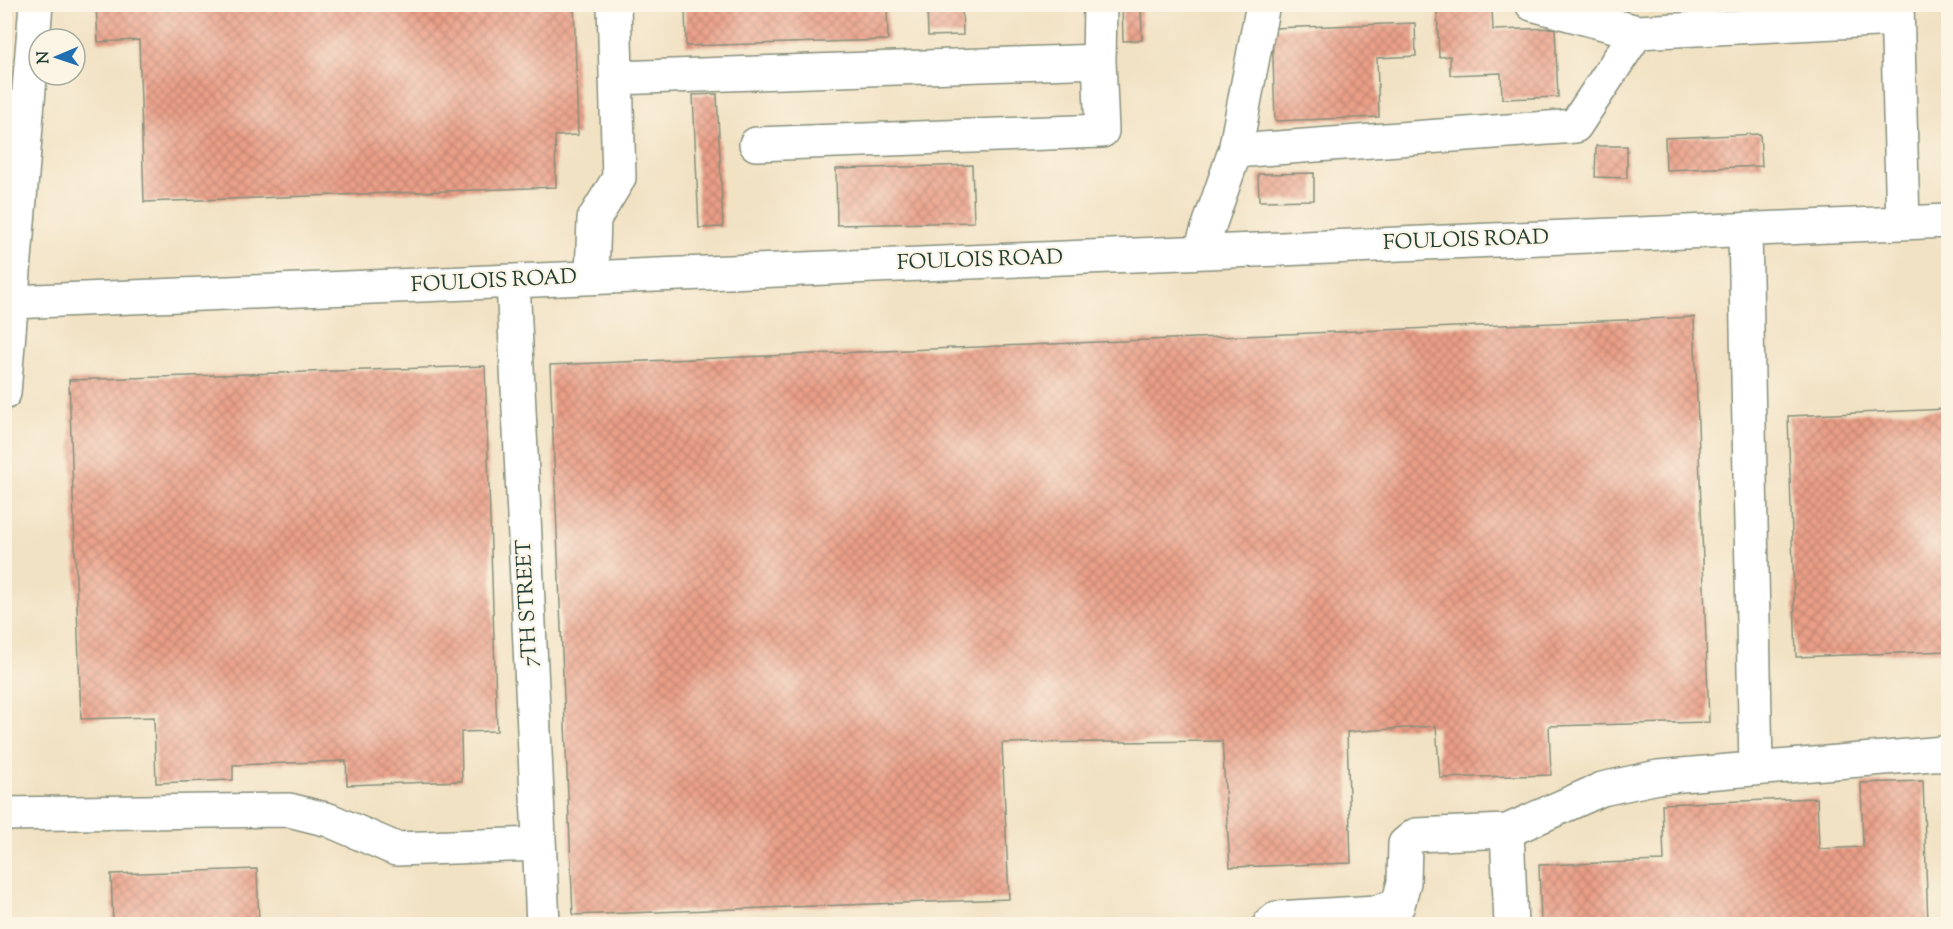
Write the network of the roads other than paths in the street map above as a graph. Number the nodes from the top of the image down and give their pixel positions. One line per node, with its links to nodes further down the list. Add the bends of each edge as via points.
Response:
1 (614, 4): 10 (street)
2 (1100, 4): 8 (street)
3 (1263, 4): 13 (street)
4 (1532, 4): 7 (street)
5 (30, 6): 9 (street)
6 (1897, 12): 7 (street); 15 (street)
7 (1637, 32): 13 (street, via 1575,126)
8 (1099, 61): 10 (street); 12 (street, via 1102,131)
9 (17, 78): 11 (street)
10 (616, 78): 18 (street, via 619,178 594,219)
11 (15, 132): 19 (street)
12 (756, 144)
13 (1234, 151): 17 (street)
14 (1948, 221): 15 (street, FOULOIS ROAD)
15 (1902, 223): 16 (street, FOULOIS ROAD)
16 (1745, 230): 17 (street, FOULOIS ROAD); 23 (street)
17 (1200, 252): 18 (street, FOULOIS ROAD)
18 (592, 277): 20 (street, FOULOIS ROAD)
19 (10, 280): 20 (street, FOULOIS ROAD); 21 (street)
20 (513, 281): 26 (street, 7TH STREET)
21 (5, 382)
22 (1948, 756): 23 (street, via 1944,753)
23 (1756, 768): 25 (street, via 1658,777 1602,789)
24 (4, 814): 26 (street, via 289,810 329,820 396,849)
25 (1507, 831): 28 (street, via 1416,835 1405,844 1404,882 1398,905 1377,912 1277,918); 29 (street)
26 (539, 844): 27 (street, 7TH STREET)
27 (543, 924)
28 (1270, 924)
29 (1511, 924)

